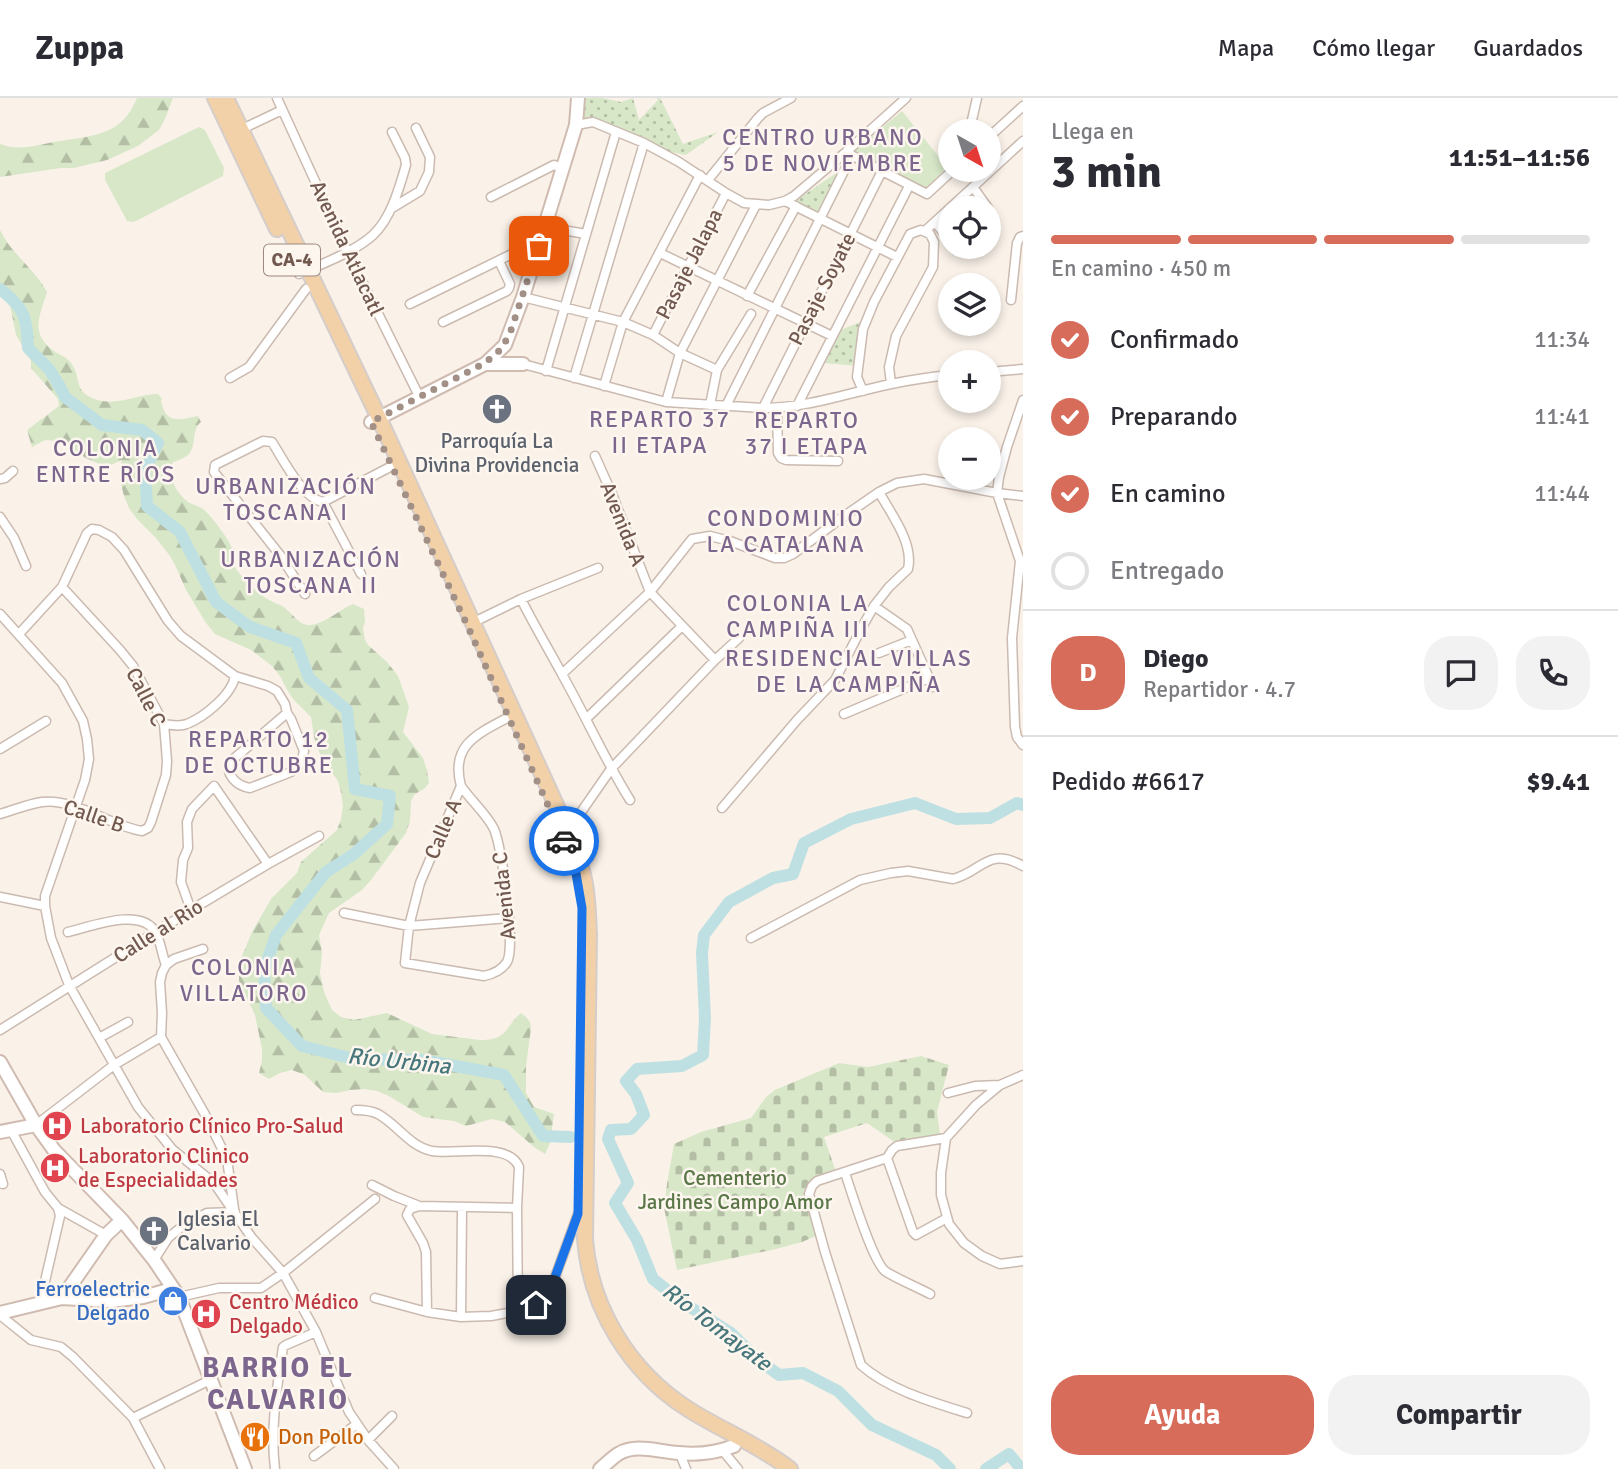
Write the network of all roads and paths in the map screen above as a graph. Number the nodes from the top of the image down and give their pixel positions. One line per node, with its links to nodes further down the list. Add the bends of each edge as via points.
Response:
1 (215, 98): 14 (main road, CA-4)
2 (226, 98): 14 (main road, CA-4)
3 (278, 98): 9 (street, Avenida Atlacatl)
4 (578, 98): 11 (street)
5 (791, 98): 23 (street, via 763,113)
6 (906, 98): 19 (street)
7 (977, 98): 10 (street)
8 (1023, 106): 12 (street)
9 (282, 110): 14 (street); 44 (street, Avenida Atlacatl)
10 (972, 119)
11 (576, 125): 16 (street, via 593,122); 20 (street)
12 (1001, 126)
13 (416, 128): 33 (street, via 430,157 429,172 420,191)
14 (236, 132): 49 (main road, CA-4)
15 (392, 132): 33 (street, via 407,163)
16 (616, 132): 18 (street); 40 (street)
17 (1023, 141): 26 (street)
18 (644, 143): 22 (street); 58 (street)
19 (849, 154): 21 (street); 30 (street); 34 (street)
20 (563, 168): 29 (street, via 554,166); 37 (street)
21 (881, 171): 25 (street); 39 (street, Pasaje Soyate)
22 (700, 175): 23 (street); 45 (street)
23 (708, 180): 27 (street)
24 (940, 182): 25 (street, via 927,194)
25 (909, 186): 43 (street)
26 (973, 187): 28 (street); 35 (street)
27 (726, 193): 31 (street); 48 (street, Pasaje Jalapa)
28 (979, 196)
29 (491, 197)
30 (785, 201): 31 (street); 32 (street)
31 (756, 205): 50 (street)
32 (796, 206): 34 (street); 52 (street)
33 (392, 208): 44 (street, via 375,234)
34 (820, 219): 39 (street); 57 (street)
35 (935, 222): 36 (street); 38 (street)
36 (938, 226)
37 (545, 227): 40 (street); 42 (street)
38 (925, 231): 46 (street, via 909,234); 76 (street, via 933,238 933,267 896,336 889,367)
39 (850, 233): 43 (street); 62 (street, Pasaje Soyate)
40 (586, 234): 56 (street)
41 (1023, 236): 54 (street, via 1017,243)
42 (539, 246): 47 (street, via 528,246); 53 (street)
43 (878, 247): 46 (street); 65 (street)
44 (347, 251): 49 (street); 79 (street, Avenida Atlacatl)
45 (660, 253): 48 (street); 61 (street)
46 (897, 257): 78 (street, via 863,329 858,377)
47 (499, 261): 55 (street); 60 (street, via 509,288)
48 (688, 267): 50 (street); 63 (street, Pasaje Jalapa)
49 (303, 273): 51 (main road, CA-4); 87 (main road, CA-4)
50 (716, 281): 52 (street); 66 (street)
51 (306, 289): 74 (street, via 249,367); 87 (main road, CA-4)
52 (747, 296): 57 (street)
53 (523, 297): 56 (street); 64 (street)
54 (1011, 300)
55 (410, 304)
56 (565, 306): 58 (street); 71 (street)
57 (775, 309): 62 (street); 83 (street)
58 (592, 313): 61 (street); 75 (street)
59 (751, 314): 70 (street)
60 (443, 322)
61 (623, 322): 63 (street); 77 (street)
62 (805, 323): 65 (street); 85 (street, Pasaje Soyate)
63 (653, 335): 66 (street)
64 (509, 336): 67 (street); 68 (street)
65 (832, 336): 84 (street)
66 (680, 353): 70 (street); 81 (street)
67 (485, 363): 68 (street); 79 (street)
68 (523, 364): 71 (street)
69 (1023, 369): 72 (street)
70 (717, 370): 82 (street)
71 (546, 371): 75 (street)
72 (1001, 371)
73 (938, 377): 76 (street)
74 (230, 378)
75 (574, 378): 77 (street)
76 (891, 384): 78 (street)
77 (604, 386): 81 (street)
78 (863, 391): 84 (street)
79 (420, 398): 87 (street)
80 (1023, 400): 94 (street)
81 (666, 402): 82 (street)
82 (710, 405): 83 (street)
83 (726, 406): 85 (street)
84 (797, 406): 86 (street)
85 (763, 408): 86 (street)
86 (777, 408): 89 (street, via 781,458)
87 (375, 420): 90 (main road, CA-4); 107 (main road, CA-4)
88 (594, 456): 102 (street, Avenida A)
89 (838, 461)
90 (392, 466): 96 (street); 107 (main road, CA-4)
91 (13, 471): 92 (street)
92 (0, 480)
93 (879, 492): 94 (street, via 897,483 925,479); 102 (street, via 788,557 775,558 710,536 692,539); 105 (street, via 905,541 910,565)
94 (997, 493): 95 (street); 119 (street, via 1020,561 1012,638)
95 (1023, 496)
96 (323, 502): 100 (street); 103 (street, via 307,494 272,443 243,450 213,468)
97 (0, 517): 98 (street)
98 (26, 566)
99 (597, 568): 104 (street)
100 (361, 575)
101 (62, 587): 109 (street); 115 (street, via 87,533 106,533 124,550 174,628); 126 (street, Calle C, via 133,666)
102 (650, 592): 108 (street); 114 (street)
103 (305, 594)
104 (521, 600): 107 (street); 114 (street)
105 (874, 606): 111 (street, via 907,629); 133 (street, via 838,676)
106 (0, 614): 109 (street)
107 (470, 623): 122 (main road, CA-4); 136 (main road, CA-4)
108 (681, 626): 113 (street); 124 (street)
109 (19, 634): 132 (street, via 62,683 83,721 89,759)
110 (739, 638): 113 (street)
111 (912, 640): 112 (street); 116 (street)
112 (879, 653)
113 (715, 660): 129 (street)
114 (562, 674): 124 (street)
115 (235, 676): 120 (street, via 277,691); 126 (street, via 230,690 207,712 188,723)
116 (929, 678): 117 (street); 121 (street)
117 (933, 687)
118 (1023, 699): 119 (street)
119 (1014, 706): 123 (street)
120 (286, 713): 120 (street, via 304,751 301,763 291,772 244,787 229,774 230,762)
121 (844, 714)
122 (509, 718): 130 (street, Calle A, via 480,733 464,748 458,766); 177 (main road, CA-4, via 575,868 582,908)
123 (1019, 718): 127 (street, via 1016,733)
124 (586, 719): 129 (street)
125 (46, 721): 128 (street)
126 (164, 724): 135 (street, Calle C, via 166,775)
127 (1023, 745)
128 (0, 749)
129 (611, 769): 131 (street); 136 (street)
130 (461, 786): 144 (street, Avenida C, via 497,837); 145 (street, Calle A, via 420,883)
131 (630, 800)
132 (77, 808): 134 (street, Calle B, via 43,802); 135 (street, Calle B, via 138,831); 141 (street)
133 (722, 808)
134 (0, 814)
135 (148, 828)
136 (568, 831): 211 (main road, CA-4, via 587,897 585,1239 596,1295 625,1349 663,1391)
137 (319, 836): 138 (street, Calle al Rio)
138 (268, 864): 142 (street, Calle al Rio); 142 (street, via 214,786 187,821 188,848 181,882)
139 (1023, 866): 148 (street, via 1005,858 988,860 953,879 908,871 860,880)
140 (0, 897): 141 (street)
141 (45, 905): 152 (street, via 51,938)
142 (191, 910): 147 (street, Calle al Rio)
143 (344, 913): 145 (street)
144 (509, 918): 145 (street); 150 (street, Avenida C, via 509,958 497,972 480,976)
145 (409, 926): 150 (street, Calle A)
146 (68, 932): 147 (street, via 129,919)
147 (156, 932): 151 (street); 152 (street, Calle al Rio)
148 (751, 938)
149 (203, 949): 151 (street)
150 (405, 963)
151 (166, 965): 155 (street, via 160,982)
152 (69, 985): 154 (street, Calle al Rio); 156 (street)
153 (128, 1022): 156 (street)
154 (0, 1030)
155 (161, 1037): 158 (street); 176 (street, via 226,1160)
156 (99, 1038): 158 (street)
157 (0, 1062): 163 (street)
158 (114, 1065): 163 (street); 176 (street, via 163,1139 215,1183)
159 (1023, 1075): 160 (street)
160 (1000, 1085): 161 (street); 165 (street)
161 (948, 1093)
162 (356, 1110): 175 (street, via 378,1114 425,1149 496,1151 510,1156 519,1167)
163 (36, 1125): 164 (street); 179 (street)
164 (6, 1131): 173 (street)
165 (946, 1138): 166 (street, via 897,1146); 178 (street, via 941,1195)
166 (887, 1158): 167 (street); 178 (street, via 913,1232 916,1235)
167 (845, 1173): 185 (street, via 884,1270); 195 (street, via 817,1181 809,1194 861,1365 922,1399)
168 (0, 1174): 169 (street)
169 (3, 1184)
170 (372, 1185): 172 (street)
171 (375, 1199): 183 (street)
172 (419, 1206): 174 (street); 189 (street, via 407,1215 426,1252)
173 (58, 1208): 180 (street); 188 (street)
174 (462, 1208): 175 (street); 192 (street)
175 (517, 1208): 190 (street)
176 (234, 1212): 181 (street, via 207,1213 185,1224 168,1238); 183 (street)
177 (578, 1214): 190 (street, via 546,1294 532,1308); 200 (main road, CA-4, via 585,1288 617,1351 662,1401)
178 (947, 1218): 182 (street, via 964,1243 982,1256 1000,1264)
179 (122, 1220): 180 (street); 181 (street)
180 (106, 1235): 186 (street)
181 (154, 1260): 184 (street)
182 (1023, 1261)
183 (283, 1273): 184 (street, via 261,1288); 193 (street)
184 (175, 1293): 186 (street, via 111,1301); 194 (street)
185 (930, 1294)
186 (62, 1298): 188 (street)
187 (375, 1298): 189 (street)
188 (40, 1303): 191 (street)
189 (427, 1312): 192 (street)
190 (518, 1312): 192 (street)
191 (0, 1314): 197 (street, via 31,1340 63,1348)
192 (461, 1317)
193 (316, 1332): 198 (street); 205 (street, via 283,1348 275,1406)
194 (210, 1380): 197 (street); 204 (street)
195 (967, 1413)
196 (392, 1416): 199 (street)
197 (133, 1418): 203 (street)
198 (357, 1424): 199 (street); 202 (street)
199 (368, 1440): 206 (street)
200 (729, 1448): 201 (street); 209 (street); 210 (main road, CA-4)
201 (680, 1454): 207 (street, via 635,1450 619,1453); 208 (street)
202 (314, 1456)
203 (160, 1469)
204 (245, 1469)
205 (275, 1469)
206 (394, 1469)
207 (600, 1469)
208 (686, 1469)
209 (738, 1469)
210 (774, 1469)
211 (790, 1469)

